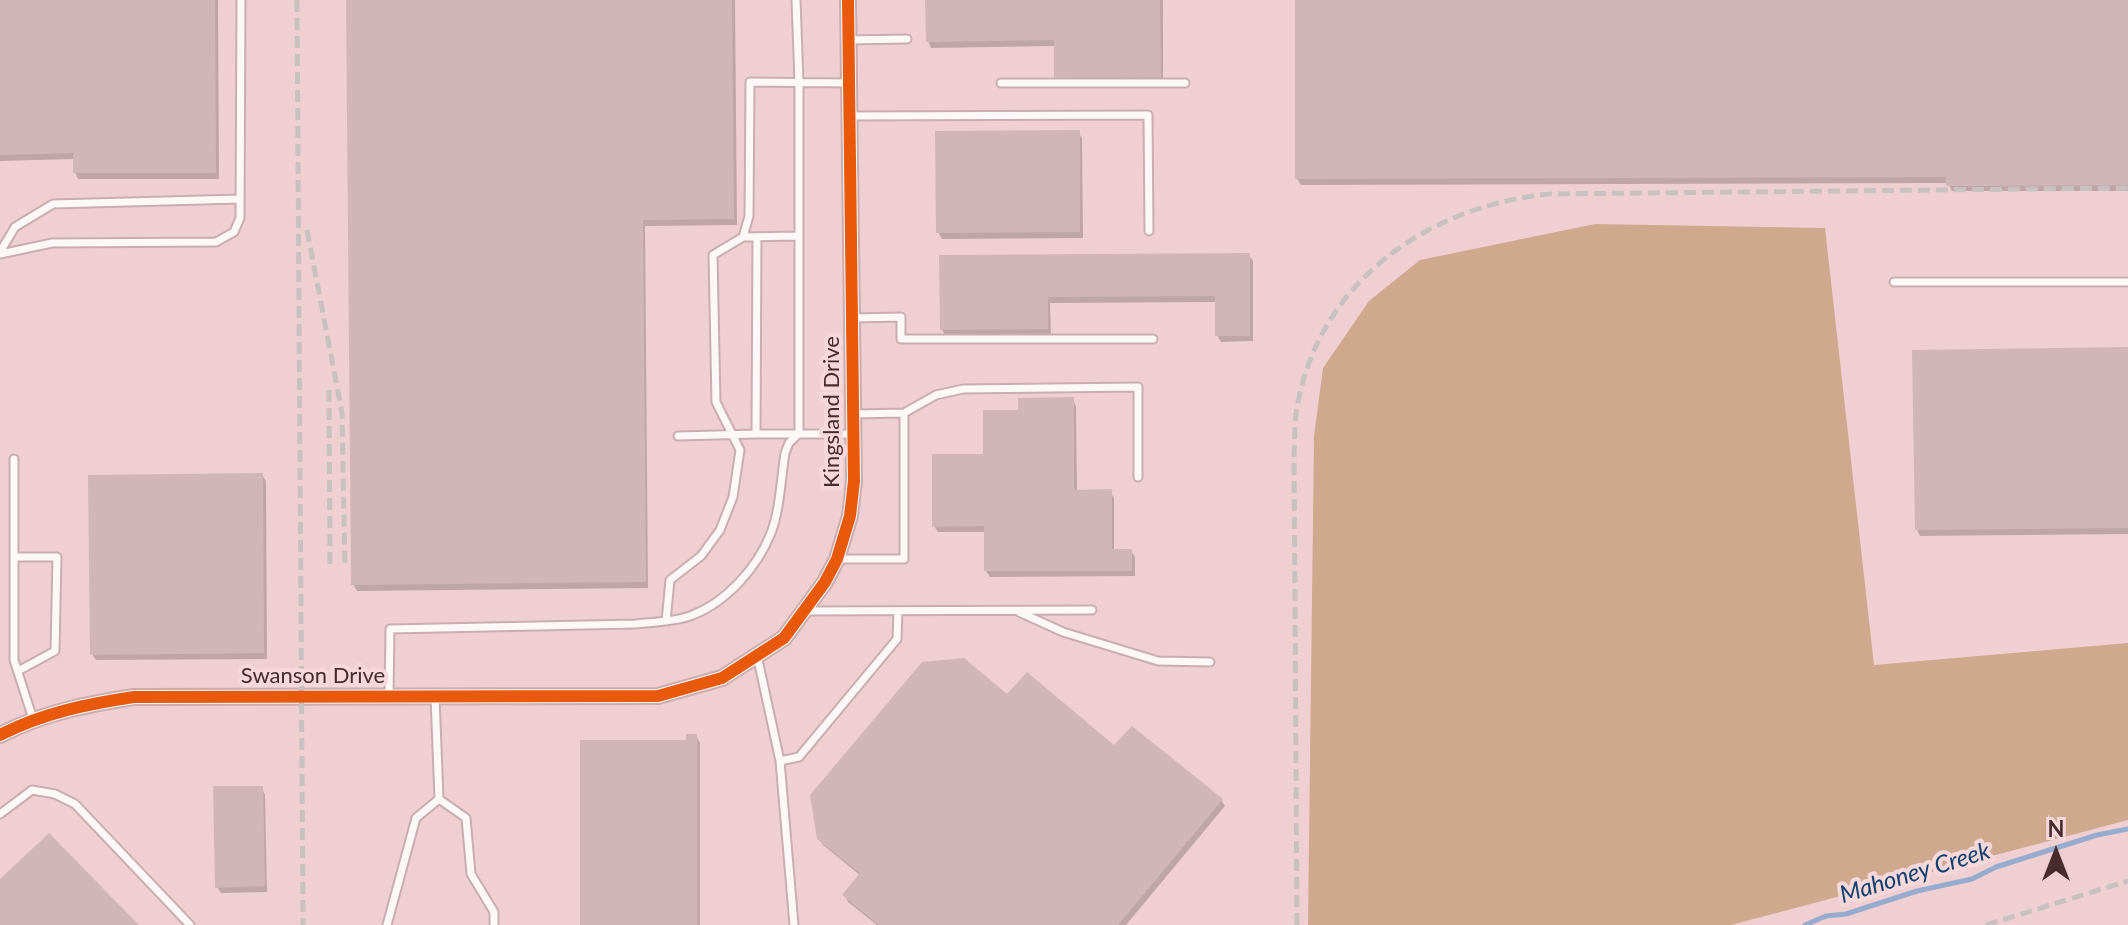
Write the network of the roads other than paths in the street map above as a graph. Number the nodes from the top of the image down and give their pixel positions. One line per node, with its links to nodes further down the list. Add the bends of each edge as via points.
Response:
1 (241, 0): 11 (lane)
2 (796, 0): 6 (lane)
3 (848, 0): 5 (street, Kingsland Drive)
4 (907, 39): 5 (lane)
5 (848, 40): 7 (street, Kingsland Drive)
6 (799, 82): 7 (lane); 13 (lane); 14 (lane, via 750,82 749,216)
7 (848, 83): 10 (street, Kingsland Drive)
8 (1001, 83): 9 (lane)
9 (1185, 83)
10 (849, 116): 12 (lane, via 1148,115); 19 (street, Kingsland Drive)
11 (240, 199): 16 (lane, via 53,204 15,227); 16 (lane, via 234,232 216,242 52,243)
12 (1149, 231)
13 (798, 236): 15 (lane); 23 (lane)
14 (743, 237): 15 (lane); 26 (lane, via 713,255 716,402)
15 (757, 237): 24 (lane)
16 (0, 253)
17 (1894, 282): 18 (lane)
18 (2128, 282)
19 (852, 318): 20 (lane, via 901,317 901,339); 22 (street, Kingsland Drive)
20 (1153, 339)
21 (904, 413): 22 (lane); 29 (lane, via 936,395 963,389 1138,387); 31 (lane, via 904,559)
22 (853, 414): 25 (street, Kingsland Drive)
23 (799, 433): 24 (lane); 25 (lane); 36 (lane, via 785,453 772,531 755,563 726,595 691,616)
24 (756, 434): 26 (lane)
25 (853, 434): 31 (street, Kingsland Drive, via 850,516)
26 (734, 435): 27 (lane); 36 (lane, via 740,450 733,497 720,530 701,556 670,580)
27 (678, 436)
28 (14, 459): 30 (lane)
29 (1138, 477)
30 (14, 557): 39 (lane); 39 (lane, via 57,557 55,651)
31 (837, 559): 34 (street, Kingsland Drive)
32 (1013, 610): 33 (lane); 35 (lane); 38 (lane, via 1063,632 1158,661)
33 (1092, 610)
34 (805, 611): 35 (lane); 37 (street, Kingsland Drive, via 784,638)
35 (898, 611): 45 (lane, via 897,639 799,757)
36 (666, 621): 40 (lane, via 390,629)
37 (757, 655): 42 (street, Kingsland Drive, via 722,678 658,696); 45 (lane)
38 (1210, 662)
39 (18, 671): 43 (lane)
40 (389, 696): 41 (street, Swanson Drive); 43 (street, Swanson Drive, via 134,697)
41 (435, 696): 42 (street, Swanson Drive); 46 (lane)
42 (632, 697)
43 (33, 719): 44 (street, Swanson Drive)
44 (0, 735)
45 (780, 761): 51 (lane)
46 (439, 799): 49 (lane, via 416,818); 50 (lane, via 466,818 471,874 494,912)
47 (0, 814): 48 (lane, via 32,790 75,804)
48 (190, 925)
49 (387, 925)
50 (494, 925)
51 (794, 925)

